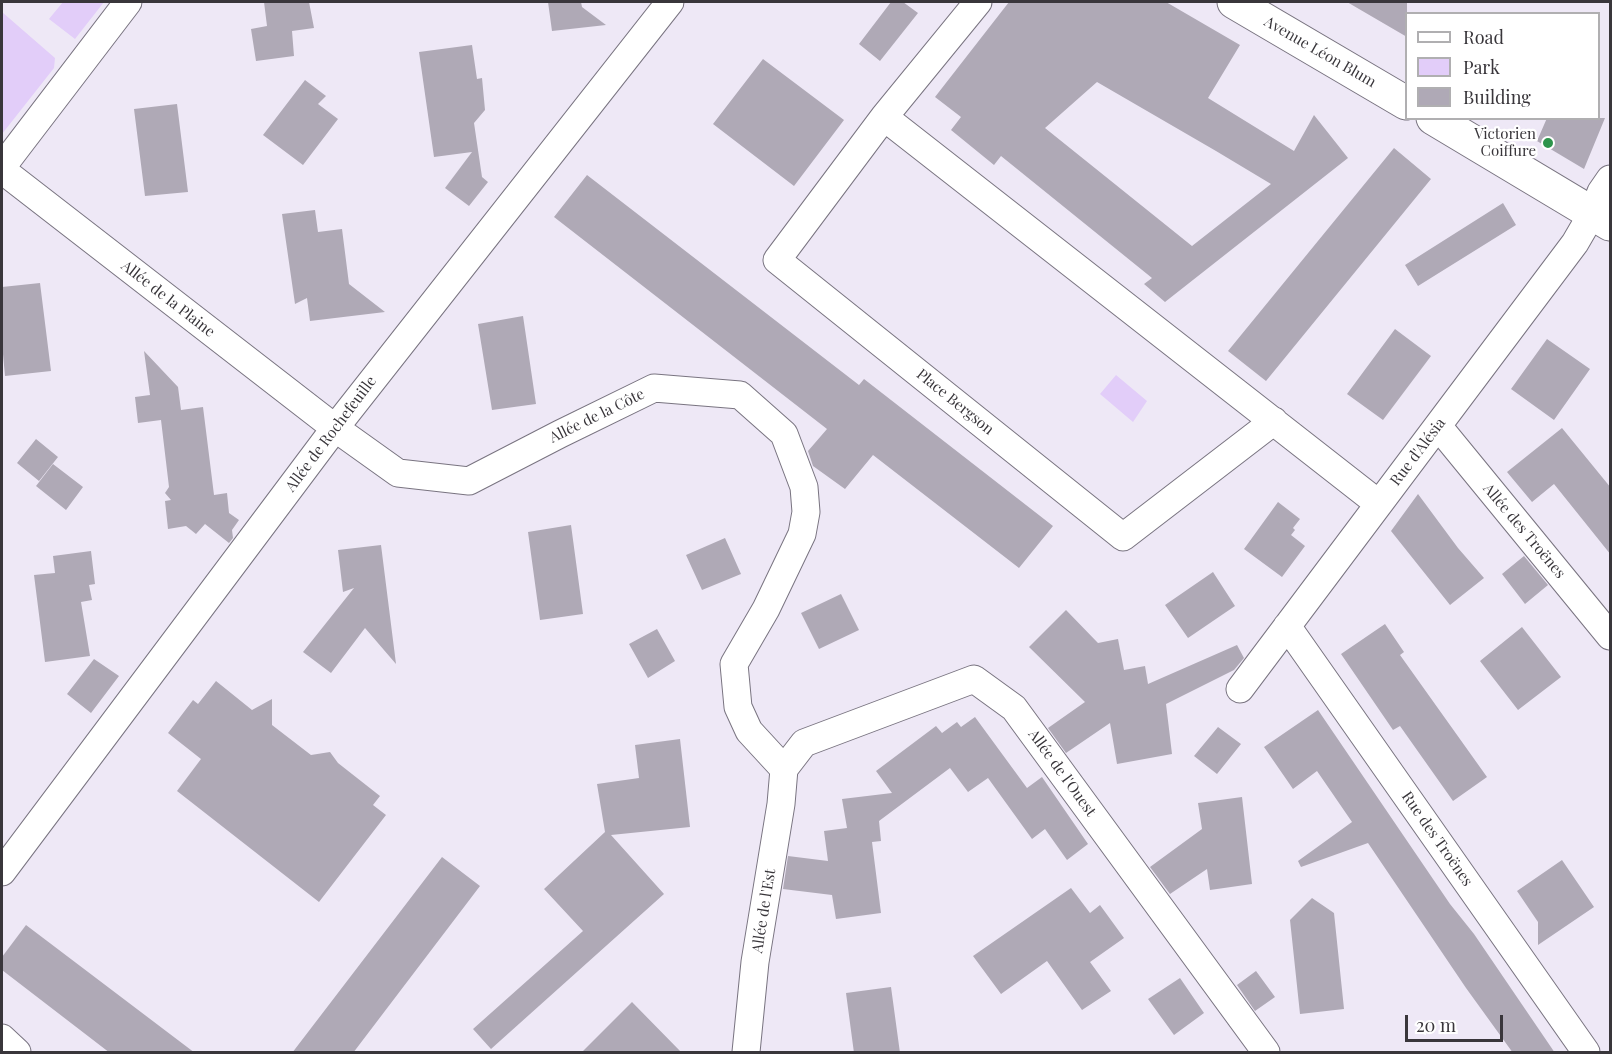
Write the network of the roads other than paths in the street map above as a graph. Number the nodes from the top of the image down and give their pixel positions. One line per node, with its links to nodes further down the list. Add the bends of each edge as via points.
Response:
1 (128, 2): 8 (street, Allée de la Plaine)
2 (669, 2): 13 (street, Allée de Rochefeuille)
3 (978, 2): 6 (street, Place Bergson)
4 (1234, 2): 5 (main road, Avenue Léon Blum)
5 (1405, 102)
6 (884, 117): 11 (street); 11 (street, Place Bergson, via 777,260 1123,537)
7 (1436, 120): 10 (main road)
8 (2, 168): 13 (street, Allée de la Plaine)
9 (1611, 179): 10 (street, Rue d'Alésia, via 1601,192)
10 (1602, 218): 12 (street, Rue d'Alésia, via 1575,243)
11 (1274, 421): 14 (street)
12 (1438, 426): 14 (street, Rue d'Alésia); 16 (street, Allée des Troënes)
13 (335, 428): 18 (street, Allée de la Côte, via 398,473 470,481 654,388 740,395 784,434 804,487 806,512 802,534 734,664 738,707 749,731); 19 (street, Allée de Rochefeuille)
14 (1379, 504): 15 (street, Rue d'Alésia)
15 (1287, 626): 17 (street, Rue d'Alésia); 24 (street, Rue des Troënes)
16 (1611, 636)
17 (1240, 689)
18 (784, 769): 22 (street, Allée de l'Est, via 755,962); 23 (street, Allée de l'Ouest, via 804,743 974,679 1014,708)
19 (2, 872)
20 (2, 1038): 21 (street)
21 (17, 1053)
22 (746, 1053)
23 (1266, 1053)
24 (1586, 1053)

